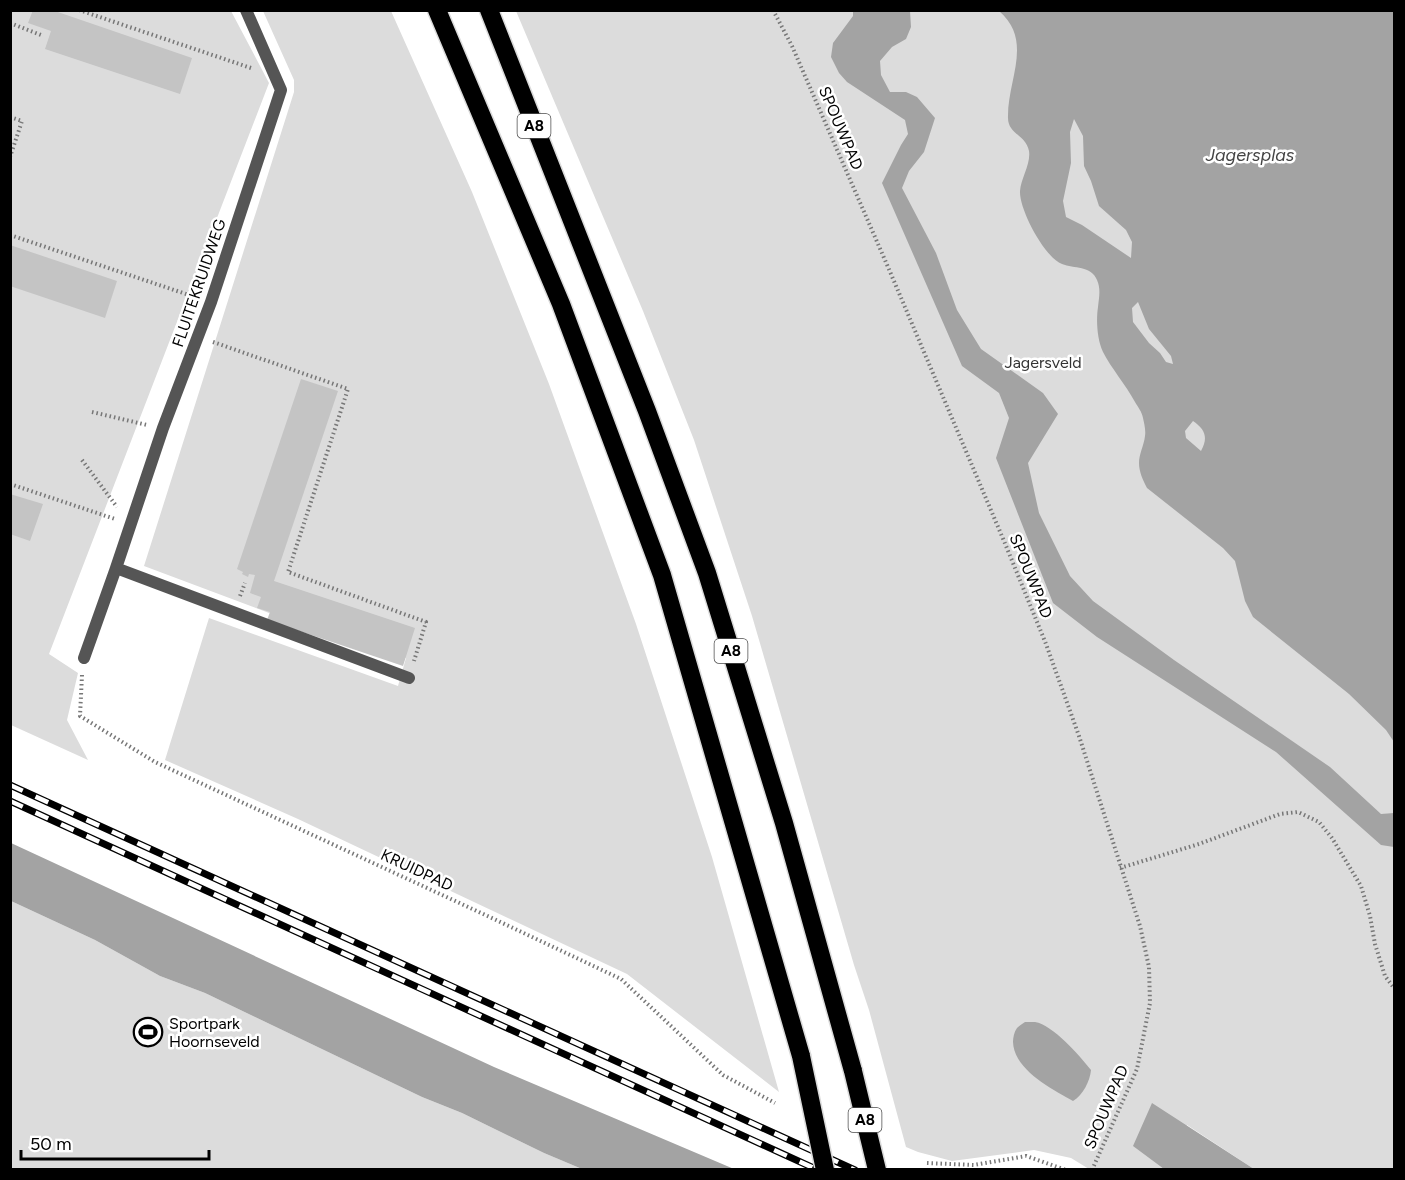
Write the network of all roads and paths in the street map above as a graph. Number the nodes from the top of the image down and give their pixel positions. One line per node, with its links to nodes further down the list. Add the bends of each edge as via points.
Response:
1 (79, 10): 8 (path)
2 (246, 10): 8 (street, FLUITEKRUIDWEG)
3 (437, 10): 26 (highway, A8, bridge, via 561,304 662,575 801,1056)
4 (489, 10): 27 (highway, A8, bridge, via 707,573 784,823)
5 (773, 10): 22 (path, SPOUWPAD, via 811,88 1025,592 1079,736)
6 (10, 23): 7 (path)
7 (41, 34)
8 (275, 76): 12 (street, FLUITEKRUIDWEG, via 281,90)
9 (10, 117): 10 (path, via 22,121)
10 (10, 157)
11 (10, 235): 12 (path)
12 (211, 302): 13 (street, FLUITEKRUIDWEG)
13 (198, 337): 15 (street, FLUITEKRUIDWEG); 21 (path, via 348,389 288,572 426,622)
14 (92, 412): 15 (path)
15 (164, 428): 18 (street, FLUITEKRUIDWEG)
16 (82, 460): 18 (path)
17 (10, 484): 18 (path)
18 (130, 525): 19 (street, FLUITEKRUIDWEG)
19 (116, 568): 20 (street, FLUITEKRUIDWEG); 21 (street)
20 (84, 658): 24 (path, KRUIDPAD, via 80,716 155,762 621,979 723,1075)
21 (409, 678)
22 (1120, 868): 23 (path, via 1280,814 1298,812 1319,822 1361,886 1385,976); 29 (path, SPOUWPAD, via 1140,926 1149,967 1150,1004 1137,1069)
23 (1395, 988)
24 (775, 1103)
25 (927, 1162): 28 (path, via 974,1166 1026,1156)
26 (825, 1170)
27 (877, 1170)
28 (1066, 1170)
29 (1092, 1170)

